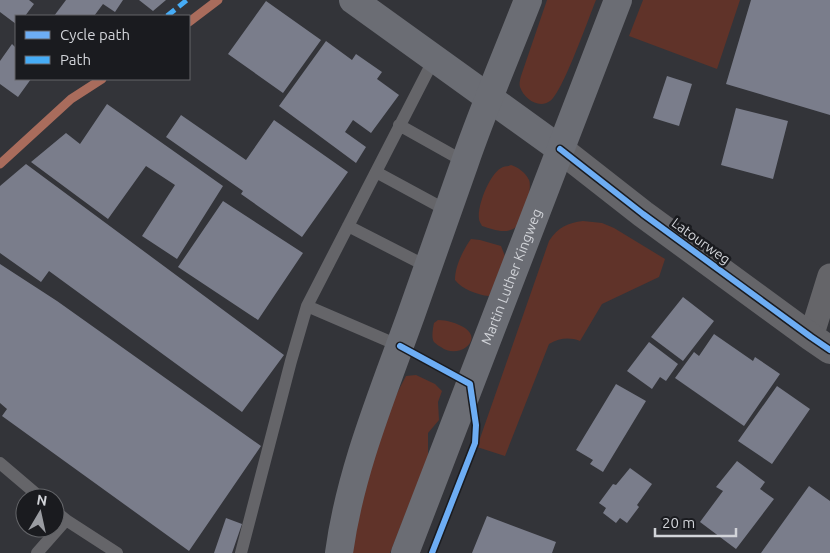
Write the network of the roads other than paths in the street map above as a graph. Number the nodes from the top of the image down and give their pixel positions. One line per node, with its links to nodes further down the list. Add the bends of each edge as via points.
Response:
1 (352, 0): 4 (main road, Latourweg)
2 (528, 0): 5 (main road)
3 (618, 0): 7 (main road, Martin Luther Kingweg)
4 (434, 59): 5 (main road, Latourweg); 6 (lane)
5 (488, 98): 7 (main road, Latourweg); 8 (main road)
6 (400, 125): 8 (lane); 9 (lane)
7 (560, 149): 15 (street, Latourweg); 24 (main road, Martin Luther Kingweg)
8 (465, 162): 10 (main road)
9 (376, 172): 10 (lane); 11 (lane)
10 (448, 211): 12 (main road)
11 (348, 226): 12 (lane); 14 (lane)
12 (428, 267): 16 (main road)
13 (830, 276): 15 (street)
14 (308, 306): 16 (lane); 22 (lane, via 290,361)
15 (820, 344)
16 (400, 346): 23 (main road, via 353,481)
17 (0, 463): 18 (lane)
18 (29, 488)
19 (66, 520): 20 (lane); 21 (lane)
20 (37, 553)
21 (117, 553)
22 (241, 553)
23 (339, 553)
24 (405, 553)

